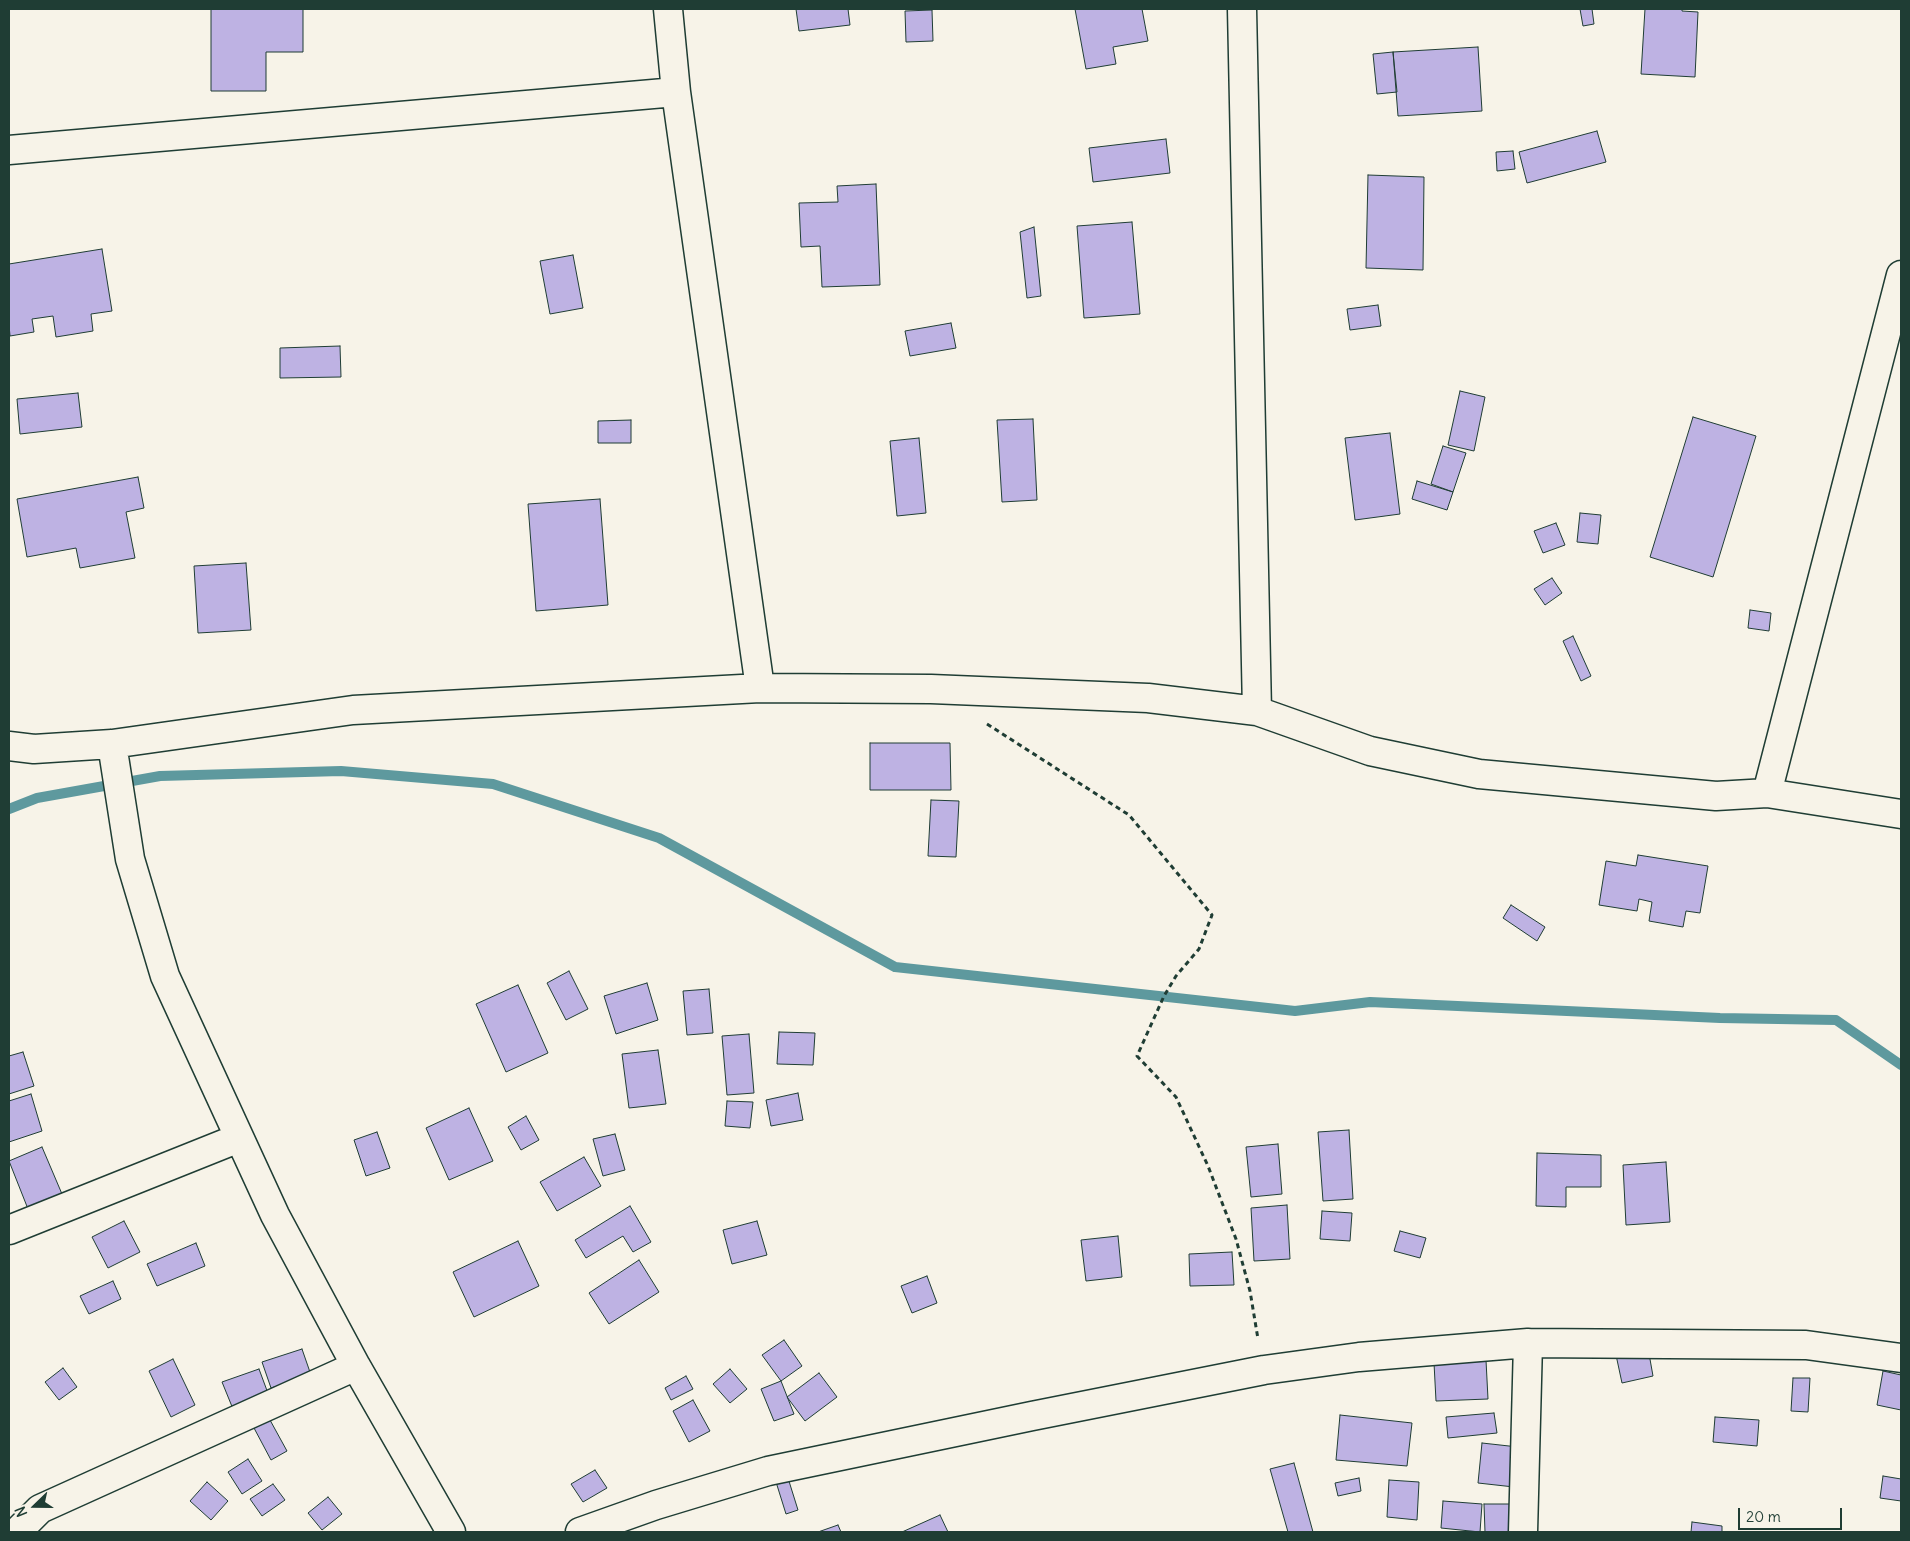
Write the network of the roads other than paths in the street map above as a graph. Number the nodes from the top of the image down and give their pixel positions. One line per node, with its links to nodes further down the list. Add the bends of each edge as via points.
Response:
1 (668, 9): 3 (street)
2 (1242, 9): 7 (street)
3 (676, 92): 4 (street); 6 (street)
4 (9, 150)
5 (1901, 275): 10 (street)
6 (760, 688): 7 (street, via 931,689 1139,697); 8 (street, via 353,710)
7 (1257, 712): 10 (street, via 1370,751 1479,774 1716,796)
8 (112, 744): 9 (street, via 34,750); 12 (street, via 130,859 165,976)
9 (9, 746)
10 (1767, 793): 11 (street)
11 (1901, 814)
12 (239, 1138): 13 (street); 16 (street, via 275,1215)
13 (9, 1230)
14 (1528, 1342): 15 (street, via 1806,1345); 19 (street, via 1359,1357 1264,1370 1032,1416 768,1471); 20 (street)
15 (1901, 1358)
16 (356, 1366): 17 (street, via 40,1509); 18 (street)
17 (17, 1532)
18 (451, 1532)
19 (580, 1532)
20 (1523, 1532)

